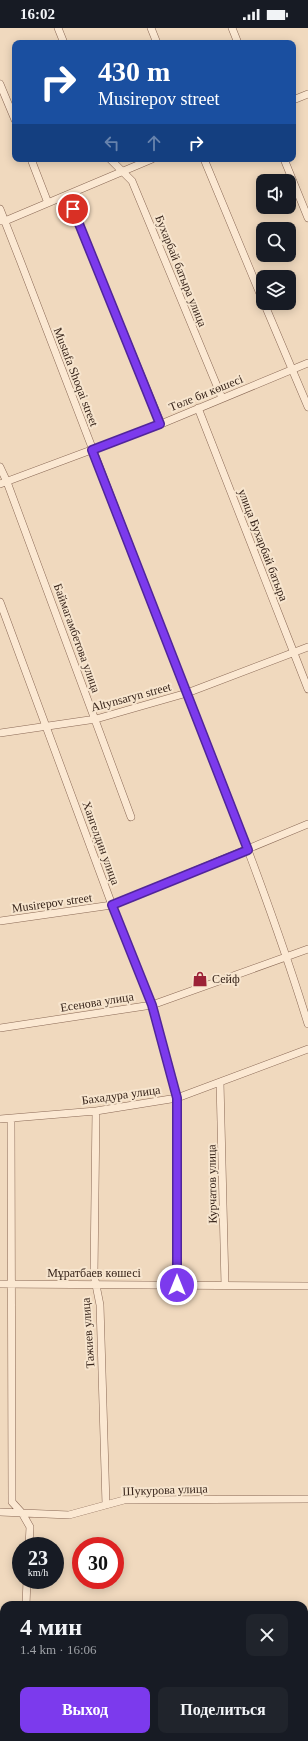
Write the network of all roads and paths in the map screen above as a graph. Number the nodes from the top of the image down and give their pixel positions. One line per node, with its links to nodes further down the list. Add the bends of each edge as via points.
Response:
1 (58, 28): 4 (street)
2 (151, 28): 5 (street)
3 (232, 28): 6 (street)
4 (63, 40)
5 (156, 40)
6 (237, 40)
7 (0, 84): 10 (street)
8 (308, 94): 9 (street)
9 (296, 99)
10 (12, 113)
11 (32, 162): 18 (street)
12 (113, 162): 16 (street, Бухарбай батыра улица)
13 (145, 162): 16 (street)
14 (205, 162): 22 (street)
15 (285, 162): 20 (street)
16 (122, 172): 17 (street); 26 (street, Бухарбай батыра улица, via 132,181)
17 (67, 195): 18 (street); 29 (street)
18 (48, 203): 21 (street)
19 (0, 209): 21 (street, Mustafa Shoqai street)
20 (308, 218)
21 (2, 221): 30 (street, Mustafa Shoqai street)
22 (256, 285)
23 (266, 310): 25 (street)
24 (308, 363): 25 (street, Төле би көшесі)
25 (292, 370): 26 (street, Төле би көшесі); 27 (street)
26 (222, 398): 28 (street, Төле би көшесі)
27 (308, 407)
28 (198, 408): 29 (street, Төле би көшесі); 36 (street, улица Бухарбай батыра)
29 (160, 424): 30 (street, Төле би көшесі)
30 (92, 450): 32 (street, Төле би көшесі); 38 (street, Mustafa Shoqai street)
31 (0, 467): 32 (street, Баймагамбетова улица)
32 (8, 482): 33 (street, Төле би көшесі); 39 (street, Баймагамбетова улица)
33 (0, 484)
34 (0, 602): 40 (street, Хангелдин улица)
35 (308, 648): 36 (street, Altynsaryn street)
36 (294, 653): 37 (street, улица Бухарбай батыра); 38 (street, Altynsaryn street)
37 (308, 689)
38 (187, 693): 39 (street, Altynsaryn street); 44 (street, Mustafa Shoqai street)
39 (96, 719): 40 (street, Altynsaryn street); 42 (street, Баймагамбетова улица)
40 (46, 726): 41 (street, Altynsaryn street); 45 (street, Хангелдин улица)
41 (0, 732)
42 (131, 817)
43 (308, 824): 44 (street, Musirepov street)
44 (248, 850): 45 (street, Musirepov street); 48 (street, Mustafa Shoqai street)
45 (112, 905): 46 (street, Musirepov street); 49 (street, Хангелдин улица)
46 (0, 921)
47 (308, 949): 48 (street, Есенова улица)
48 (287, 956): 49 (street, Есенова улица); 50 (street, Mustafa Shoqai street)
49 (152, 1005): 51 (street, Есенова улица); 54 (street, Хангелдин улица)
50 (308, 1024)
51 (0, 1028)
52 (308, 1049): 53 (street, Бахадура улица)
53 (220, 1082): 54 (street, Бахадура улица); 62 (street, Курчатов улица)
54 (177, 1098): 55 (street, Бахадура улица); 61 (street, Хангелдин улица)
55 (96, 1111): 56 (street, Бахадура улица); 60 (street, Тажиев улица)
56 (10, 1118): 57 (street, Бахадура улица); 59 (street)
57 (0, 1119)
58 (0, 1284): 59 (street, Мұратбаев көшесі)
59 (11, 1284): 60 (street, Мұратбаев көшесі); 67 (street, via 12,1502)
60 (95, 1284): 61 (street, Мұратбаев көшесі); 65 (street, Тажиев улица, via 100,1305)
61 (177, 1285): 62 (street, Мұратбаев көшесі)
62 (225, 1285): 63 (street, Мұратбаев көшесі)
63 (308, 1286)
64 (308, 1498): 65 (street, Шукурова улица, via 124,1500)
65 (106, 1505): 67 (street, Шукурова улица, via 68,1515)
66 (0, 1512): 67 (street, Шукурова улица)
67 (22, 1513): 68 (street, via 30,1527)
68 (29, 1537)
69 (27, 1589): 70 (street)
70 (26, 1601)

